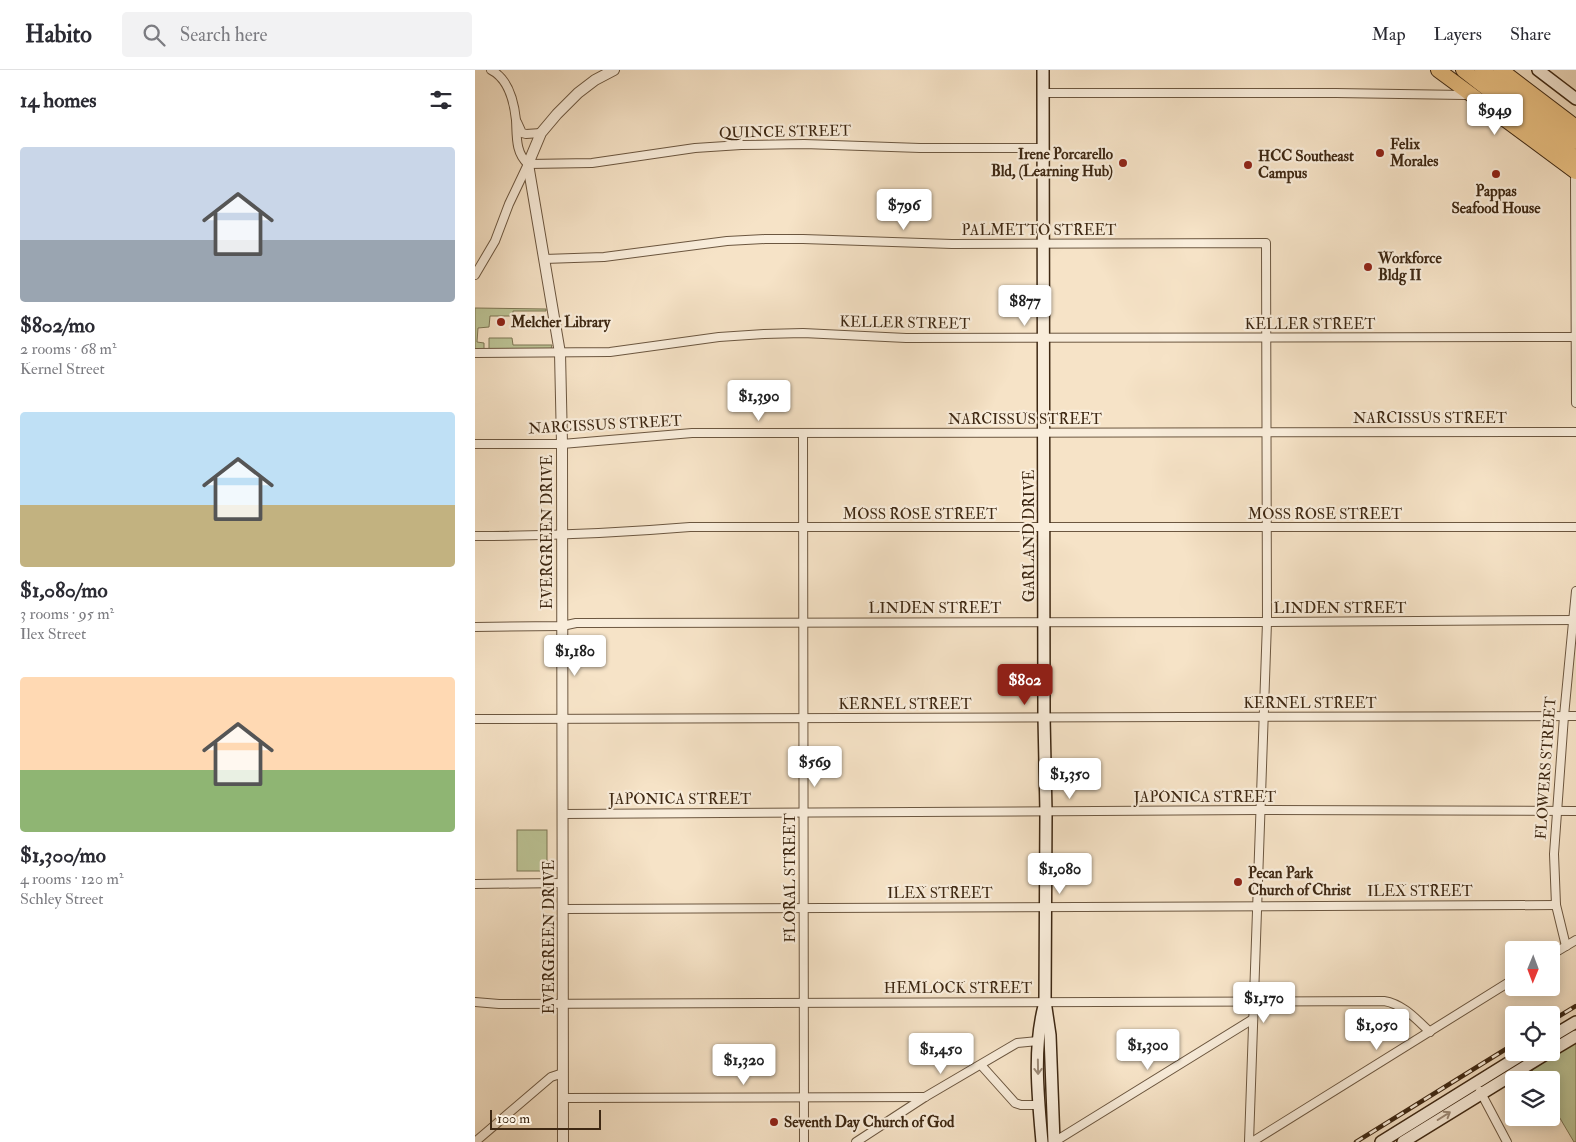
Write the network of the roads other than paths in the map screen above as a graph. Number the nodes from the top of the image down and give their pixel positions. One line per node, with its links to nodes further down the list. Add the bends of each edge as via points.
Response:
1 (491, 70): 15 (street, via 499,74 509,88)
2 (600, 70): 11 (street)
3 (614, 70): 11 (street)
4 (1043, 70): 12 (main road, GARLAND DRIVE)
5 (1429, 70): 13 (main road)
6 (1437, 70): 22 (highway)
7 (1463, 70): 20 (highway)
8 (1482, 70): 18 (highway)
9 (1501, 70): 16 (highway)
10 (1537, 70): 14 (main road)
11 (595, 80): 17 (street)
12 (1042, 93): 13 (street); 19 (main road, GARLAND DRIVE)
13 (1464, 95): 22 (main road)
14 (1576, 99)
15 (516, 120): 17 (street, via 522,133); 21 (street, via 515,138)
16 (1576, 128)
17 (541, 132): 21 (street)
18 (1576, 142)
19 (1043, 148): 21 (street, QUINCE STREET, via 741,145 695,148 592,163); 23 (main road, GARLAND DRIVE)
20 (1576, 158)
21 (528, 164): 24 (street, EVERGREEN DRIVE); 25 (street, via 495,241)
22 (1576, 177): 26 (street)
23 (1044, 243): 24 (street, PALMETTO STREET, via 765,239 604,257); 27 (main road, GARLAND DRIVE); 28 (street, PALMETTO STREET, via 1266,243)
24 (544, 259): 30 (street, EVERGREEN DRIVE)
25 (475, 274)
26 (1576, 337): 28 (street, KELLER STREET); 31 (street)
27 (1043, 338): 28 (street, KELLER STREET); 30 (street, KELLER STREET, via 764,334 610,352); 34 (main road, GARLAND DRIVE)
28 (1266, 338): 32 (street)
29 (475, 353): 30 (street, KELLER STREET)
30 (560, 353): 37 (street, EVERGREEN DRIVE)
31 (1576, 403)
32 (1266, 432): 33 (street, NARCISSUS STREET); 34 (street, NARCISSUS STREET); 41 (street)
33 (1576, 432)
34 (1044, 433): 35 (street, NARCISSUS STREET); 40 (main road, GARLAND DRIVE)
35 (803, 434): 37 (street, NARCISSUS STREET, via 692,433); 38 (street, FLORAL STREET)
36 (475, 444): 37 (street, NARCISSUS STREET)
37 (562, 444): 43 (street, EVERGREEN DRIVE)
38 (802, 527): 40 (street, MOSS ROSE STREET); 43 (street, MOSS ROSE STREET, via 690,527); 46 (street, FLORAL STREET)
39 (1576, 527): 41 (street, MOSS ROSE STREET)
40 (1045, 528): 41 (street, MOSS ROSE STREET); 47 (main road, GARLAND DRIVE)
41 (1266, 528): 48 (street)
42 (475, 536): 43 (street, MOSS ROSE STREET)
43 (562, 536): 49 (street, EVERGREEN DRIVE)
44 (1576, 591): 45 (street, FLOWERS STREET)
45 (1574, 620): 48 (street, LINDEN STREET); 51 (street, FLOWERS STREET)
46 (803, 622): 47 (street, LINDEN STREET); 49 (street, LINDEN STREET, via 576,623); 56 (street, FLORAL STREET)
47 (1044, 622): 48 (street, LINDEN STREET); 53 (main road, GARLAND DRIVE)
48 (1267, 622): 54 (street)
49 (562, 626): 50 (street, LINDEN STREET); 55 (street, EVERGREEN DRIVE)
50 (475, 627)
51 (1564, 716): 52 (street, KERNEL STREET); 54 (street, KERNEL STREET); 59 (street, FLOWERS STREET)
52 (1576, 716)
53 (1044, 717): 54 (street, KERNEL STREET); 56 (street, KERNEL STREET); 61 (main road, GARLAND DRIVE)
54 (1265, 717): 58 (street)
55 (562, 718): 56 (street, KERNEL STREET); 57 (street, KERNEL STREET); 63 (street, EVERGREEN DRIVE)
56 (803, 718): 62 (street, FLORAL STREET)
57 (475, 719)
58 (1259, 810): 59 (street, JAPONICA STREET); 61 (street, JAPONICA STREET); 66 (street)
59 (1556, 811): 60 (street, JAPONICA STREET); 67 (street, FLOWERS STREET)
60 (1576, 811)
61 (1046, 812): 62 (street, JAPONICA STREET); 68 (main road, GARLAND DRIVE)
62 (804, 813): 63 (street, JAPONICA STREET); 69 (street, FLORAL STREET)
63 (563, 814): 65 (street, EVERGREEN DRIVE)
64 (475, 884): 65 (street)
65 (563, 884): 70 (street, EVERGREEN DRIVE)
66 (1257, 905): 67 (street, ILEX STREET); 68 (street, ILEX STREET); 75 (street)
67 (1556, 905): 72 (street, FLOWERS STREET)
68 (1045, 906): 69 (street, ILEX STREET); 78 (main road, GARLAND DRIVE)
69 (803, 907): 70 (street, ILEX STREET); 77 (street, FLORAL STREET)
70 (564, 908): 79 (street, EVERGREEN DRIVE)
71 (1576, 940): 72 (street)
72 (1567, 946): 73 (street)
73 (1560, 950)
74 (1505, 985): 82 (street)
75 (1254, 1001): 78 (street, HEMLOCK STREET); 80 (street); 82 (street, HEMLOCK STREET, via 1393,1003)
76 (475, 1002): 79 (street, HEMLOCK STREET)
77 (804, 1002): 78 (street, HEMLOCK STREET); 79 (street, HEMLOCK STREET); 94 (street, FLORAL STREET)
78 (1045, 1002): 85 (main road, GARLAND DRIVE); 102 (main road, GARLAND DRIVE, via 1051,1035)
79 (564, 1003): 90 (street, EVERGREEN DRIVE)
80 (1253, 1019): 102 (street); 103 (street)
81 (1576, 1022): 83 (main road)
82 (1430, 1032): 103 (street)
83 (1560, 1032)
84 (1576, 1036): 86 (main road)
85 (1038, 1041): 89 (street, via 1017,1043); 95 (main road, GARLAND DRIVE, one-way to 95)
86 (1560, 1046)
87 (1514, 1061): 91 (main road)
88 (1532, 1061): 91 (main road)
89 (981, 1065): 92 (street); 95 (street, via 1015,1103)
90 (563, 1073): 93 (street, EVERGREEN DRIVE); 97 (street, via 551,1077)
91 (1479, 1088): 96 (main road); 105 (street)
92 (925, 1097): 94 (street); 100 (street)
93 (563, 1098): 94 (street); 98 (street, EVERGREEN DRIVE)
94 (804, 1098): 99 (street, FLORAL STREET)
95 (1039, 1106): 101 (main road, GARLAND DRIVE)
96 (1401, 1139): 104 (main road)
97 (476, 1140)
98 (563, 1142)
99 (804, 1142)
100 (856, 1142)
101 (1041, 1142)
102 (1054, 1142)
103 (1250, 1142)
104 (1381, 1142)
105 (1507, 1142)

